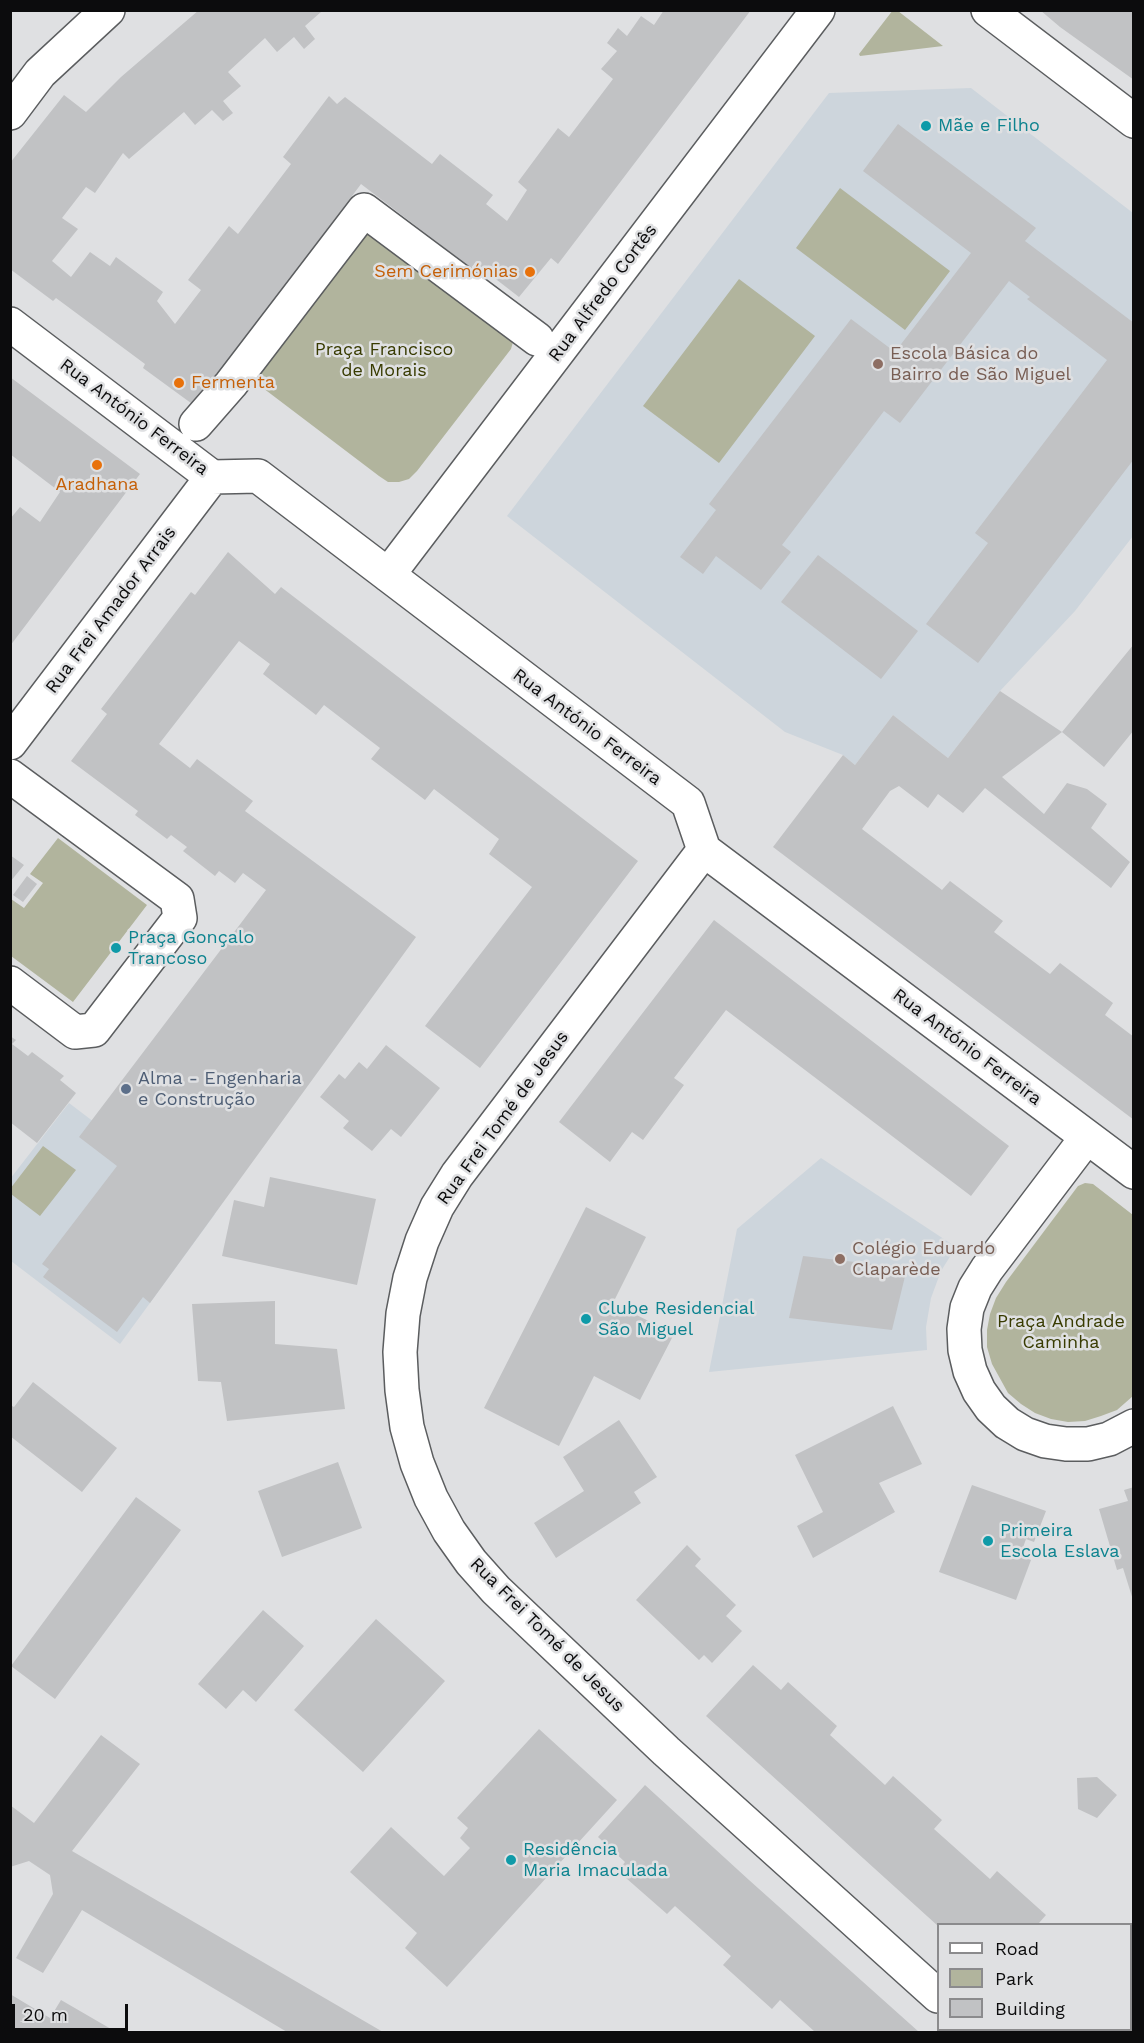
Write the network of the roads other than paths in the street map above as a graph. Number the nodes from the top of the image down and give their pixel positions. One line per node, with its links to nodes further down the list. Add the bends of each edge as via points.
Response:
1 (108, 10): 4 (street, via 40,73)
2 (818, 10): 10 (street, Rua Alfredo Cortês)
3 (988, 10): 5 (street)
4 (10, 113)
5 (1134, 121)
6 (10, 324): 9 (street, Rua António Ferreira)
7 (537, 339): 8 (street, via 363,210)
8 (196, 424)
9 (212, 477): 10 (street, Rua António Ferreira, via 258,476); 11 (street, Rua Frei Amador Arrais)
10 (388, 575): 13 (street, Rua António Ferreira, via 688,803)
11 (10, 743)
12 (10, 776): 14 (street, via 177,899 180,918 94,1030 75,1032)
13 (704, 850): 15 (street, Rua António Ferreira); 18 (street, Rua Frei Tomé de Jesus, via 457,1175 437,1207 416,1259 403,1314 400,1352 407,1427 431,1498 449,1531 496,1590 666,1751)
14 (10, 983)
15 (1087, 1137): 16 (street, Rua António Ferreira); 17 (street, via 975,1288 967,1308 964,1350 979,1391 991,1408 1025,1434 1045,1441 1088,1444)
16 (1134, 1172)
17 (1134, 1426)
18 (937, 1994)

